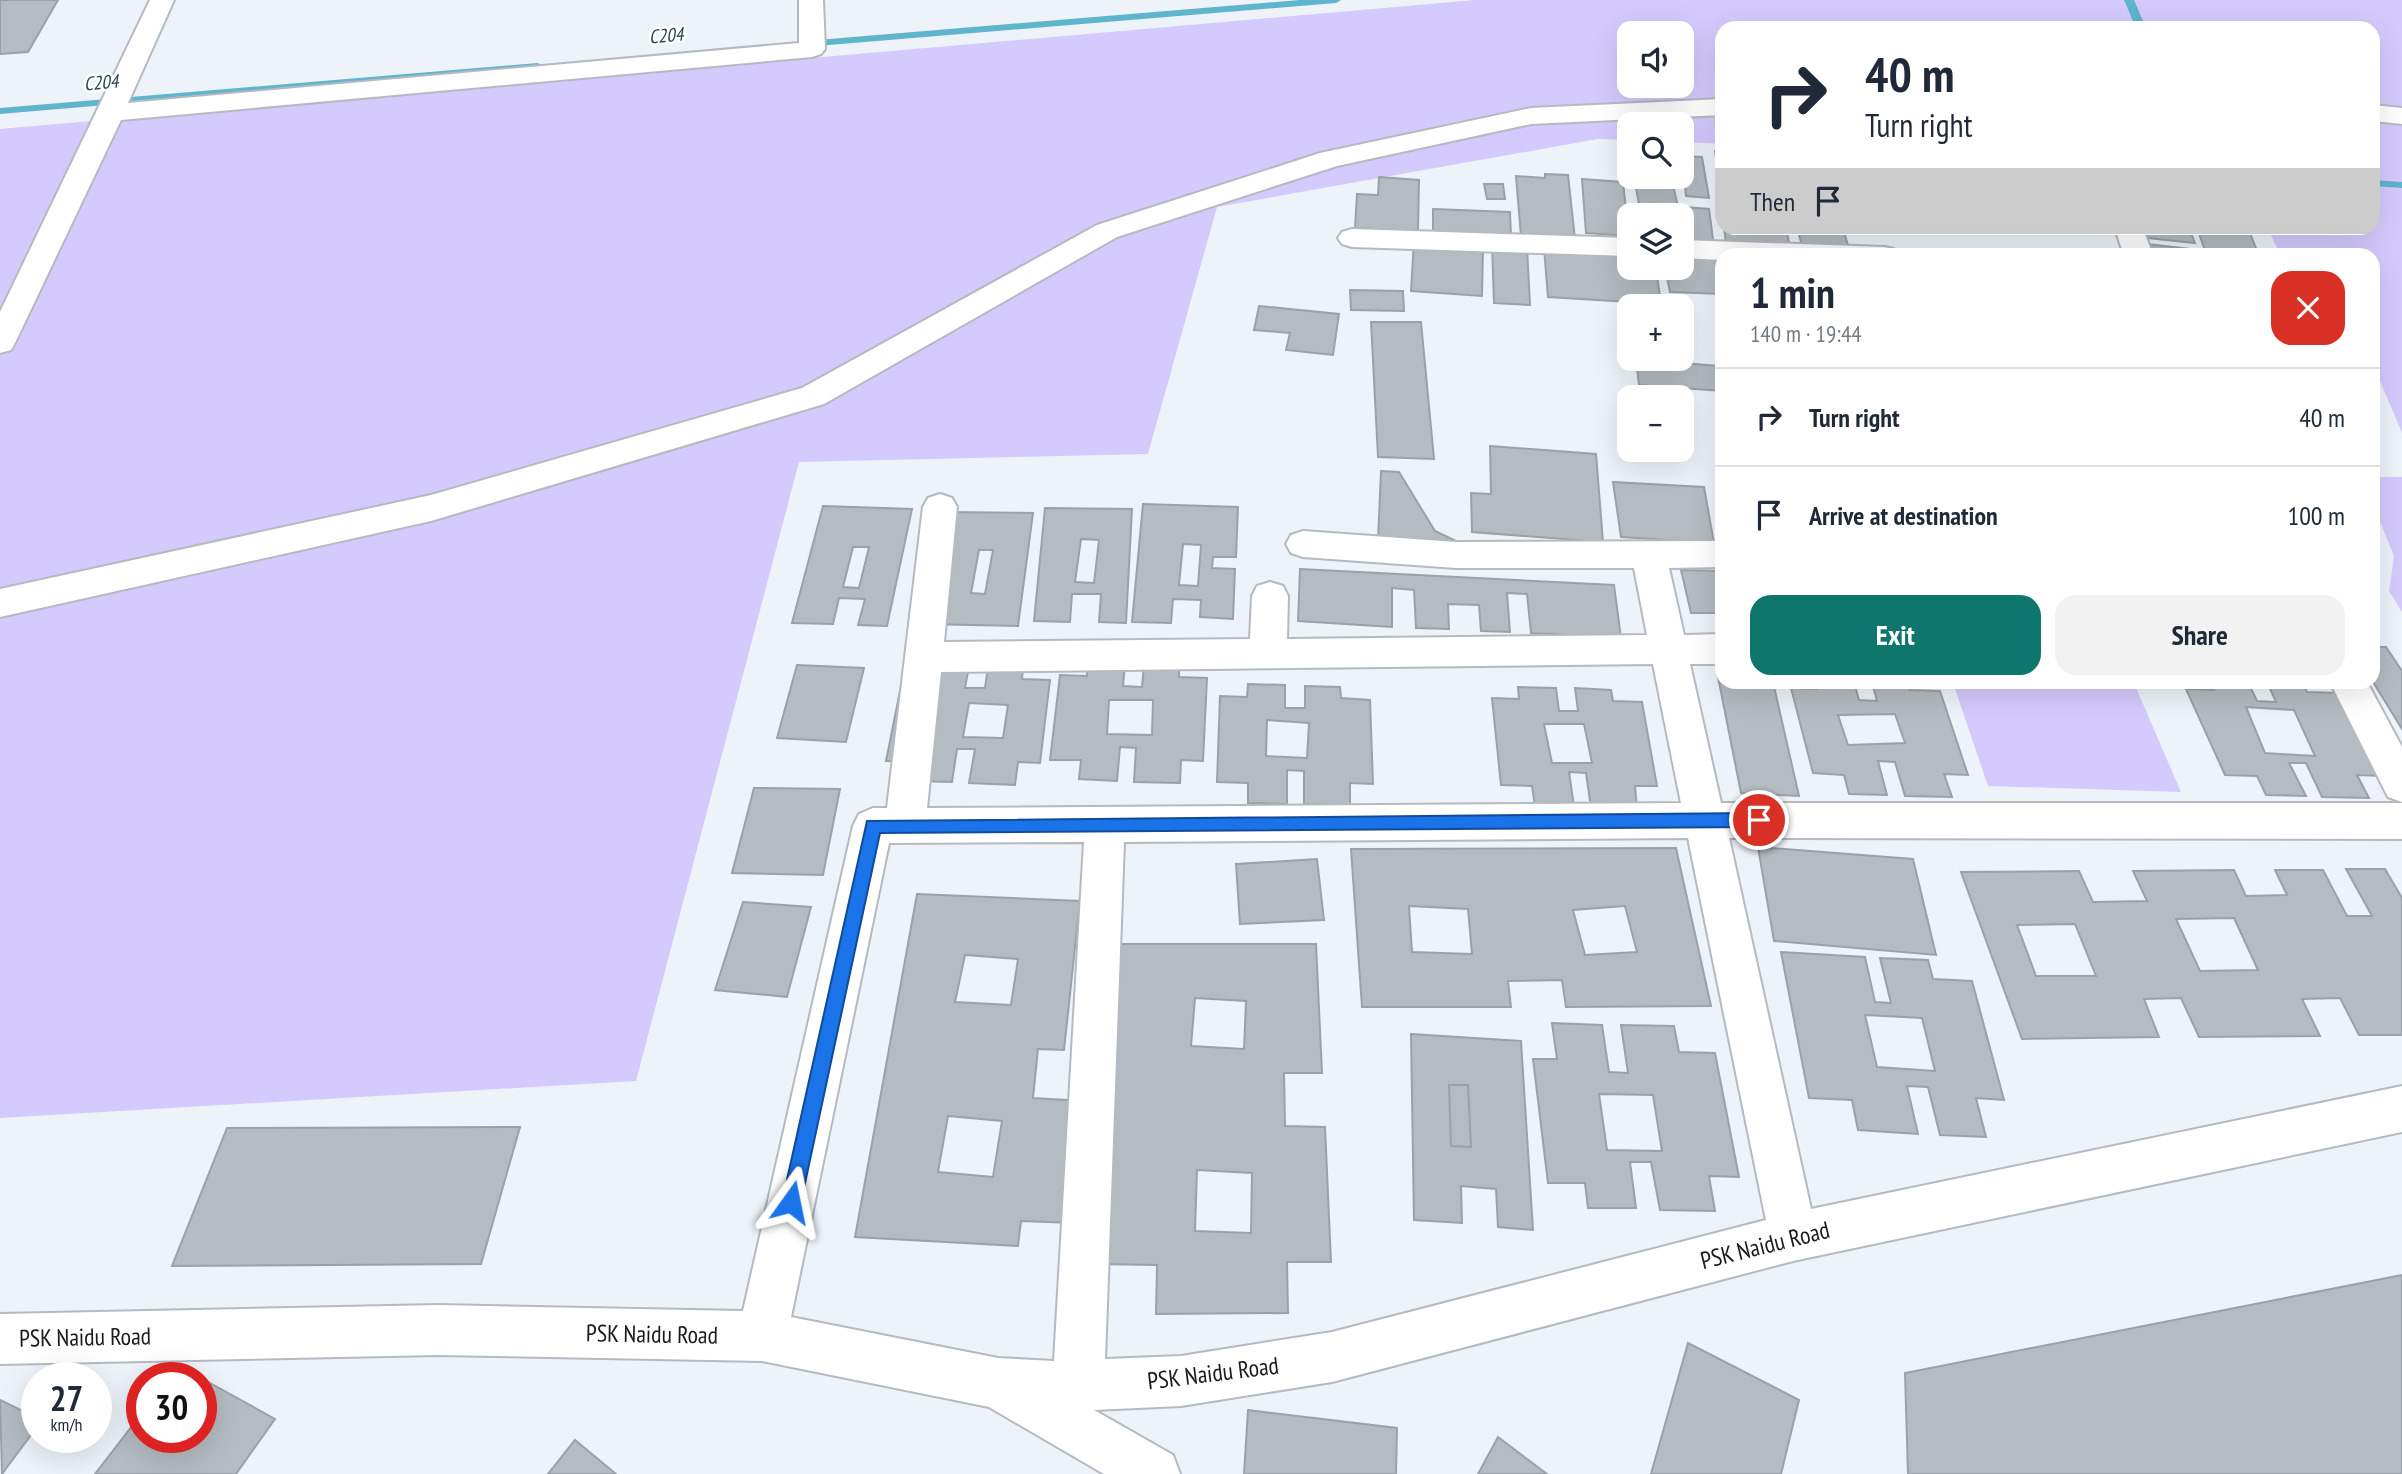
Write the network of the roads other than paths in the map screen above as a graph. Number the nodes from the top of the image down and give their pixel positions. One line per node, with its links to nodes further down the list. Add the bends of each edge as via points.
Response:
1 (162, 0): 3 (street)
2 (811, 0): 3 (street, via 812,42)
3 (115, 105): 11 (street)
4 (1715, 107): 17 (street, via 1531,116 1330,159 1107,231 813,396 431,508)
5 (2380, 114): 6 (street)
6 (2402, 116)
7 (1352, 238): 8 (street)
8 (1617, 247)
9 (1694, 249): 10 (street)
10 (1715, 250)
11 (0, 343)
12 (940, 507): 21 (street)
13 (1303, 544): 15 (street, via 1456,555)
14 (1715, 554): 15 (street)
15 (1648, 556): 18 (street)
16 (1270, 596): 20 (street)
17 (0, 603)
18 (1668, 649): 19 (street); 20 (street); 24 (street)
19 (1715, 649)
20 (1268, 655): 21 (street)
21 (926, 657): 27 (street)
22 (2352, 689): 23 (street)
23 (2402, 785)
24 (1703, 820): 25 (street); 26 (street); 29 (street)
25 (2402, 821)
26 (1105, 824): 27 (street); 33 (street)
27 (905, 826): 30 (street, via 873,826)
28 (2402, 1110): 29 (street, PSK Naidu Road)
29 (1793, 1237): 33 (street, PSK Naidu Road, via 1332,1357 1181,1381)
30 (762, 1336): 31 (street, PSK Naidu Road, via 438,1330); 32 (street, PSK Naidu Road)
31 (0, 1339)
32 (998, 1383): 33 (street, PSK Naidu Road); 34 (street)
33 (1078, 1386)
34 (1154, 1474)

